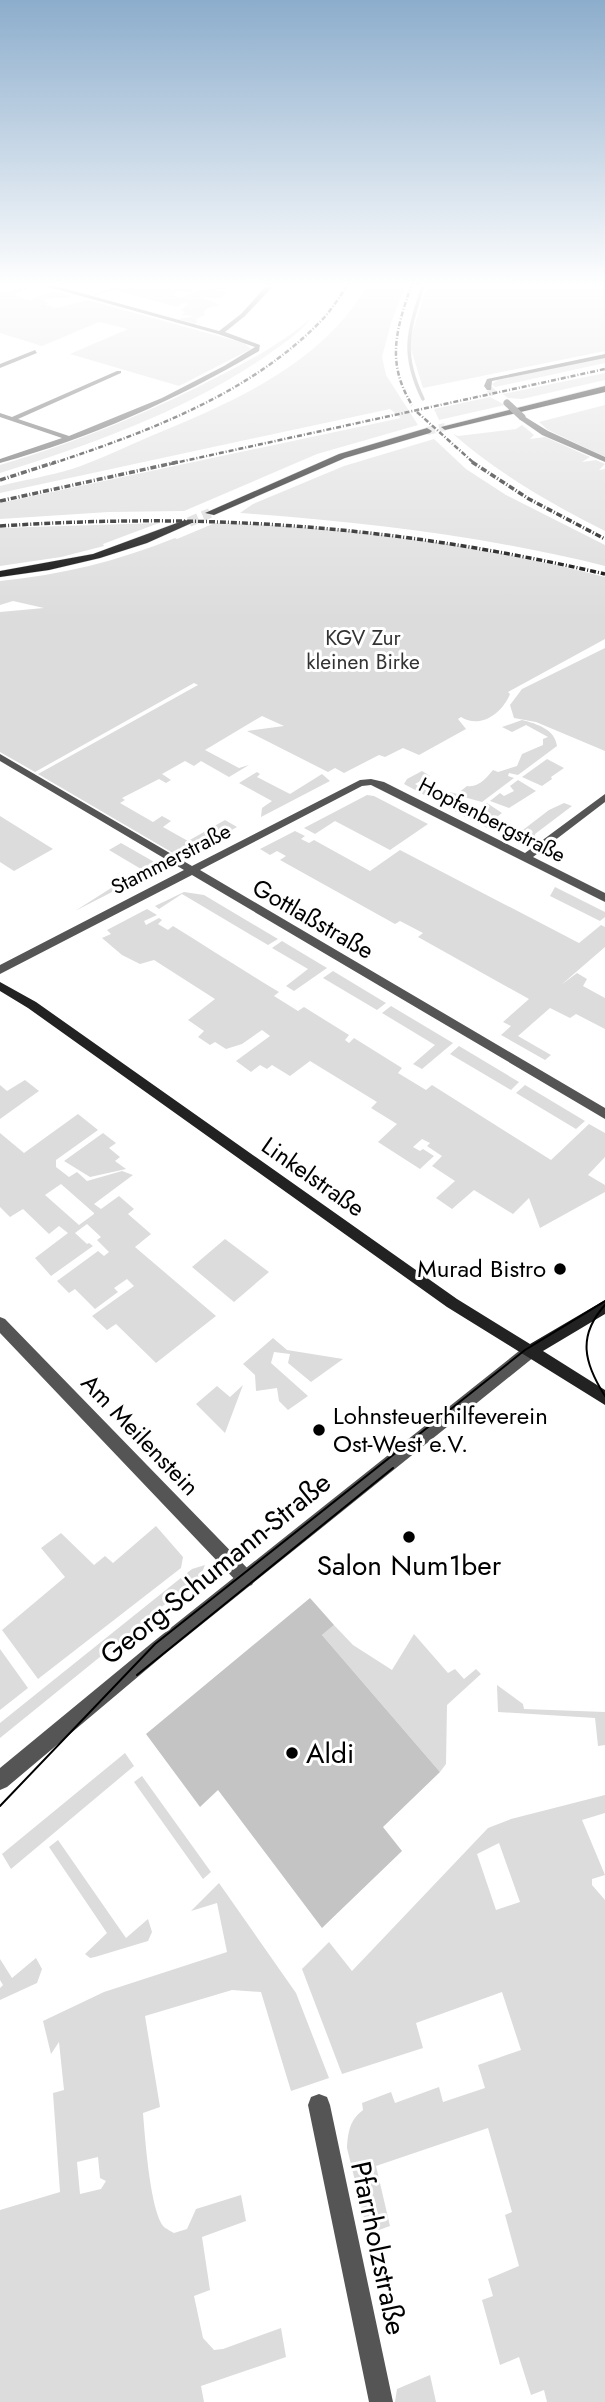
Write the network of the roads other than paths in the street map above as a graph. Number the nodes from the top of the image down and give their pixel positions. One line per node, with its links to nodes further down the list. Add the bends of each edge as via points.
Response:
1 (65, 395): 6 (street)
2 (171, 395): 9 (street)
3 (575, 395): 4 (main road)
4 (512, 408): 7 (main road); 10 (street, via 545,433)
5 (1, 416): 6 (street)
6 (12, 418): 9 (street)
7 (445, 427)
8 (427, 431): 12 (main road, via 329,461)
9 (69, 438): 11 (street)
10 (605, 460)
11 (0, 461)
12 (210, 513)
13 (189, 522): 14 (main road, via 101,556)
14 (0, 574)
15 (0, 757): 19 (street, Gottlaßstraße)
16 (360, 783): 18 (street, Hopfenbergstraße, via 380,784); 19 (street, Stammerstraße)
17 (605, 797): 18 (street)
18 (525, 858): 20 (street, Hopfenbergstraße)
19 (191, 872): 21 (street, Stammerstraße); 23 (street, Gottlaßstraße)
20 (605, 898)
21 (0, 970)
22 (0, 986): 26 (main road, Linkelstraße, via 452,1303)
23 (605, 1114)
24 (605, 1306): 26 (main road, Georg-Schumann-Straße)
25 (0, 1323): 28 (street, Am Meilenstein)
26 (529, 1352): 27 (main road, Linkelstraße); 28 (street, Georg-Schumann-Straße)
27 (605, 1398)
28 (246, 1579): 29 (street, Georg-Schumann-Straße)
29 (0, 1780)
30 (319, 2105): 31 (street, Pfarrholzstraße)
31 (381, 2402)

